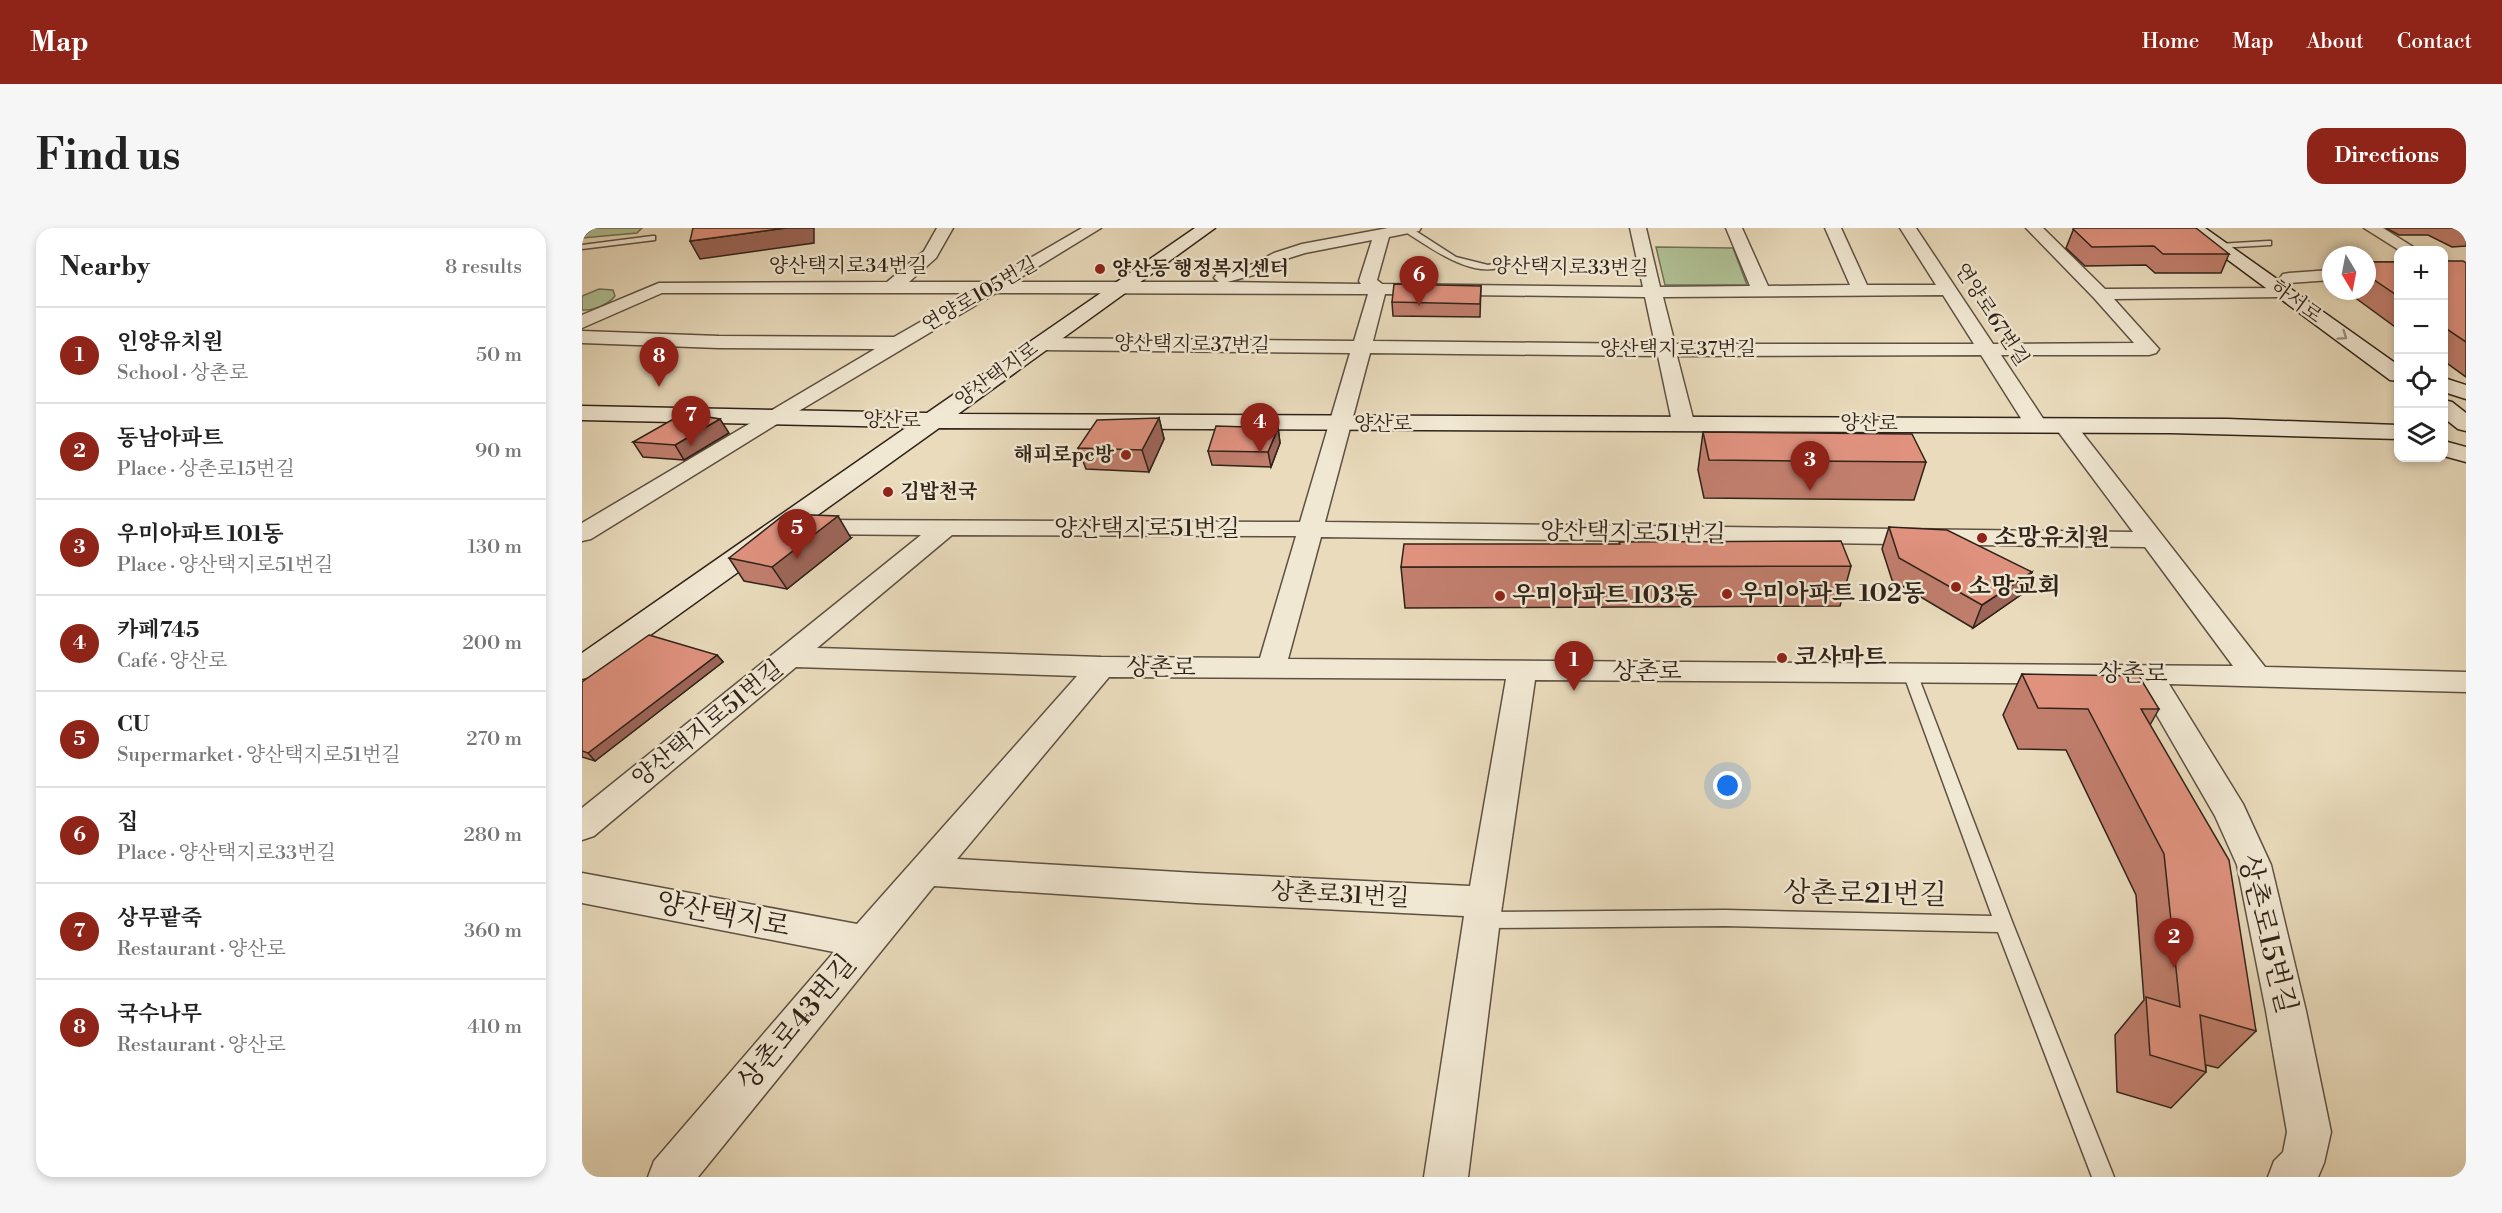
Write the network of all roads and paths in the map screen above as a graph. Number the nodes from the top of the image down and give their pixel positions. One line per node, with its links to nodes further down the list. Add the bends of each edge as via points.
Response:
1 (945, 228): 23 (street, via 940,245 932,254)
2 (1093, 228): 24 (street, 연양로105번길)
3 (1206, 228): 25 (street, 양산택지로)
4 (1638, 228): 30 (street)
5 (1734, 228): 28 (street)
6 (1833, 228): 29 (street)
7 (1908, 228): 27 (street, 연양로67번길)
8 (2034, 228): 31 (street, 양산택지로37번길)
9 (2194, 228): 13 (street, 하서로)
10 (2372, 228): 17 (street)
11 (1410, 229): 12 (street); 19 (lane, via 1454,259 1488,268)
12 (1382, 234): 22 (street, via 1302,249 1259,268); 26 (street, via 1368,281)
13 (2219, 237): 16 (street, 하서로); 21 (street, 하서로)
14 (652, 238): 18 (lane)
15 (2268, 243): 16 (lane)
16 (2242, 245): 21 (street, 하서로)
17 (2403, 246)
18 (582, 247)
19 (1505, 263)
20 (2322, 277): 21 (street, 하서로)
21 (2285, 285): 31 (street); 39 (street, 하서로); 40 (street, 하서로, one-way to 40)
22 (1188, 287): 25 (street, 양산택지로33번길); 26 (street, 양산택지로33번길)
23 (891, 288): 24 (street, 양산택지로34번길); 32 (street, 양산택지로34번길, via 659,288)
24 (992, 288): 25 (street, 양산택지로34번길); 34 (street, 연양로105번길)
25 (1121, 288): 35 (street, 양산택지로)
26 (1378, 289): 30 (street, 양산택지로33번길); 36 (street)
27 (1947, 290): 29 (street, 양산택지로33번길); 37 (street, 연양로67번길)
28 (1761, 291): 29 (street, 양산택지로33번길); 30 (street, 양산택지로33번길)
29 (1861, 291)
30 (1653, 292): 38 (street)
31 (2100, 294): 37 (street, 양산택지로37번길, via 2149,349)
32 (582, 322)
33 (582, 337): 34 (street, 연양로105번길)
34 (897, 343): 47 (street, 연양로105번길)
35 (1040, 344): 36 (street, 양산택지로37번길); 48 (street, 양산택지로)
36 (1361, 347): 38 (street, 양산택지로37번길); 50 (street)
37 (1986, 348): 38 (street, 양산택지로37번길); 52 (street, 연양로67번길)
38 (1666, 350): 49 (street)
39 (2394, 352)
40 (2394, 372)
41 (2448, 386): 43 (street)
42 (2448, 388): 44 (street)
43 (2466, 392)
44 (2466, 400)
45 (2445, 408): 51 (street)
46 (582, 413): 47 (street, 양산로)
47 (769, 419): 48 (street, 양산로); 62 (street)
48 (932, 422): 50 (street, 양산로); 59 (street, 양산택지로)
49 (1683, 422): 50 (street, 양산로); 52 (street, 양산로)
50 (1340, 424): 61 (street, 양산로)
51 (2466, 424)
52 (2037, 426): 53 (street, 양산로)
53 (2065, 426): 54 (street, 양산로); 63 (street)
54 (2394, 431)
55 (2448, 435): 56 (street)
56 (2466, 437)
57 (2448, 449): 58 (street)
58 (2466, 456)
59 (782, 527): 60 (street, 양산택지로51번길); 66 (street, 양산택지로)
60 (944, 529): 61 (street, 양산택지로51번길); 64 (street, 양산택지로51번길)
61 (1310, 529): 63 (street, 양산택지로51번길); 67 (street, 양산로)
62 (582, 534)
63 (2150, 540): 71 (street)
64 (791, 657): 65 (street, 상촌로); 73 (street, 양산택지로51번길)
65 (1101, 667): 67 (street, 상촌로); 74 (street, 상촌로43번길)
66 (582, 668)
67 (1271, 669): 68 (street, 상촌로)
68 (1522, 671): 69 (street, 상촌로); 76 (street)
69 (1910, 673): 70 (street, 상촌로); 78 (lane)
70 (2148, 674): 71 (street, 상촌로); 83 (street, 상촌로15번길, via 2231,813 2254,865 2309,1132 2302,1163)
71 (2256, 676): 72 (street, 상촌로)
72 (2466, 682)
73 (582, 827)
74 (926, 871): 76 (street, 상촌로31번길); 79 (street, 상촌로43번길)
75 (582, 888): 79 (street, 양산택지로)
76 (1483, 911): 77 (lane, 상촌로31번길); 81 (street)
77 (1725, 918): 78 (lane, 상촌로21번길)
78 (2004, 924): 82 (lane)
79 (865, 942): 80 (street, 상촌로43번길)
80 (670, 1177)
81 (1446, 1177)
82 (2103, 1177)
83 (2290, 1177)

